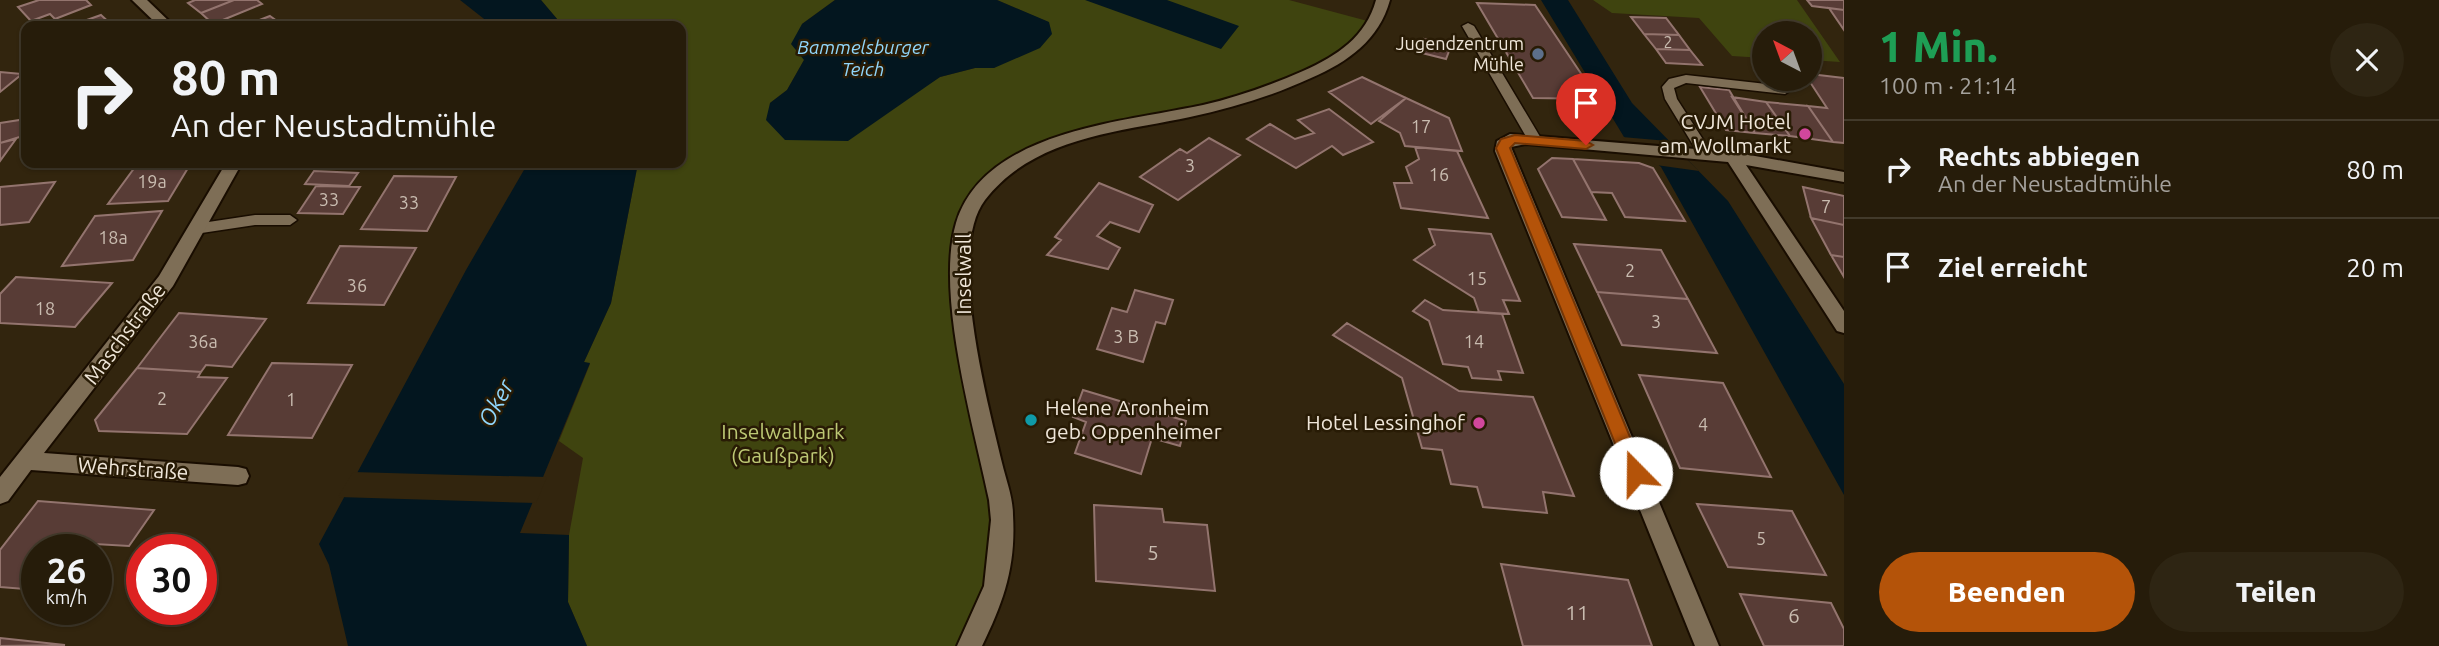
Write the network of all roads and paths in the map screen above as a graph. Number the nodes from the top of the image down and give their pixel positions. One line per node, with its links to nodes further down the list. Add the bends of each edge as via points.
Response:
1 (139, 0): 3 (street)
2 (1382, 0): 17 (street, Inselwall, via 1373,27 1354,48 1314,72 1241,100 1060,142 1007,170 976,199 962,232 964,321 1002,517 994,592)
3 (162, 21)
4 (1468, 26): 6 (lane)
5 (1752, 86): 7 (lane, via 1686,79 1668,87)
6 (1535, 140): 7 (street); 18 (street, via 1506,142 1503,151)
7 (1706, 155): 8 (street)
8 (1733, 157): 10 (street); 13 (street)
9 (231, 168): 12 (street, Maschstraße)
10 (1844, 177)
11 (290, 220): 12 (lane)
12 (195, 229): 14 (street, Maschstraße, via 166,281)
13 (1844, 326)
14 (27, 461): 15 (street, Wehrstraße); 16 (street, Maschstraße)
15 (238, 476)
16 (0, 494)
17 (969, 646)
18 (1707, 646)

